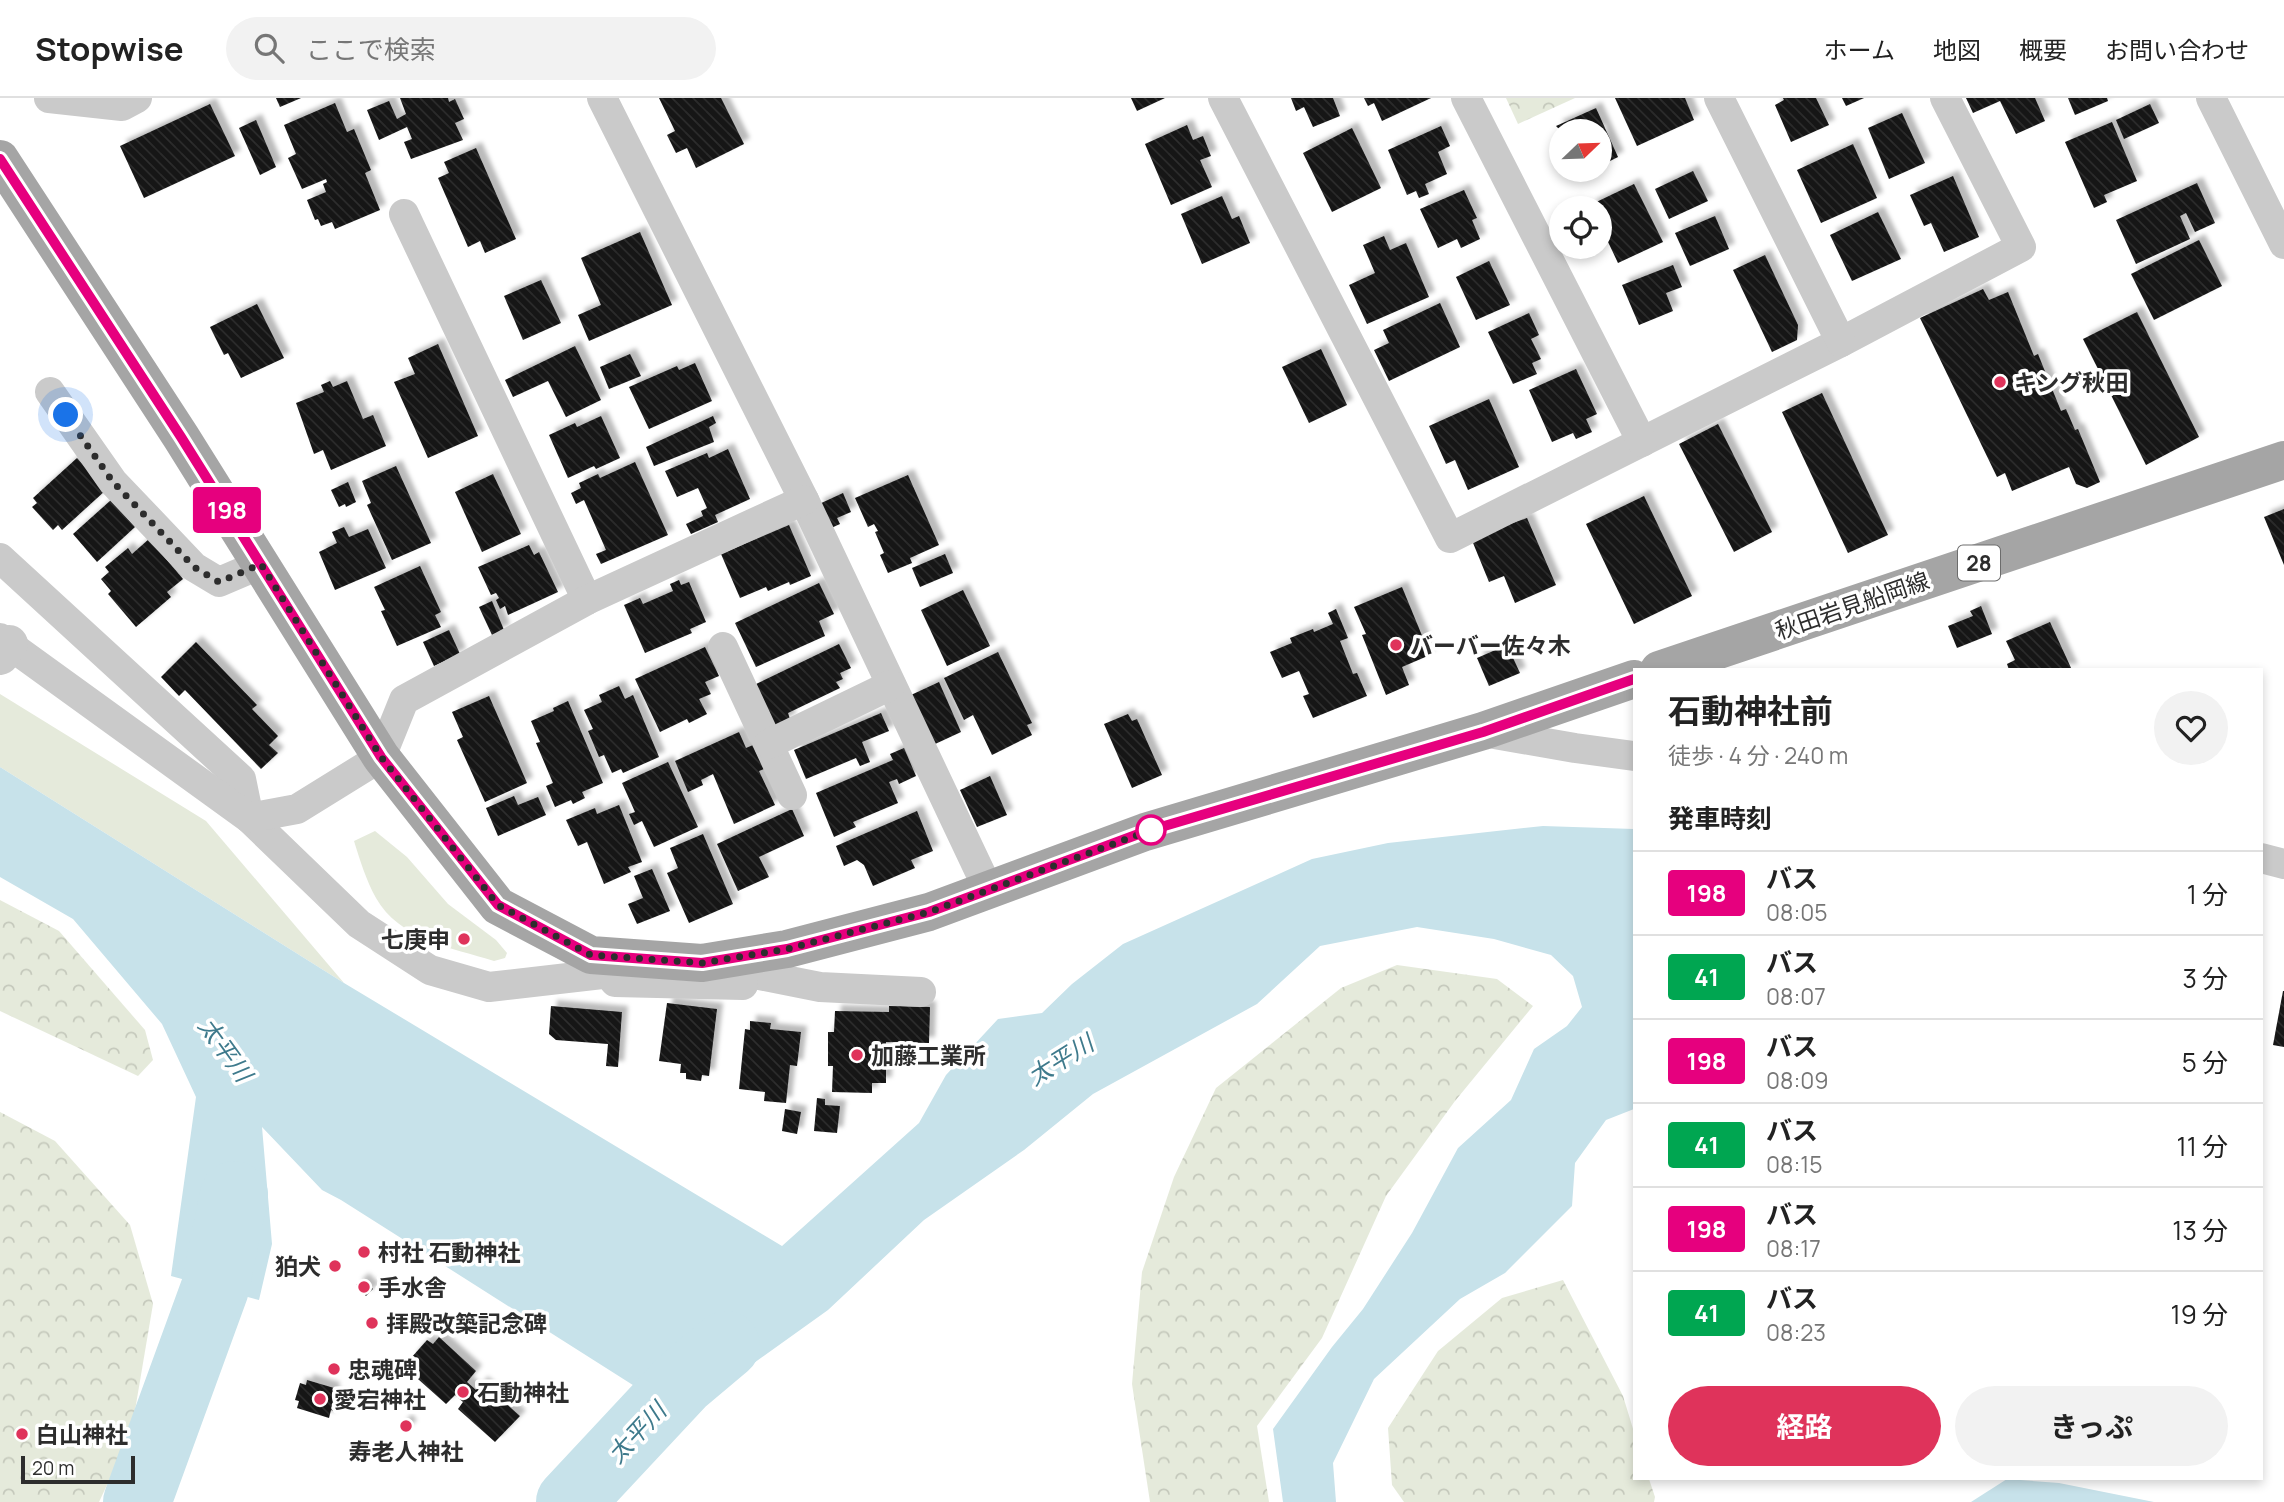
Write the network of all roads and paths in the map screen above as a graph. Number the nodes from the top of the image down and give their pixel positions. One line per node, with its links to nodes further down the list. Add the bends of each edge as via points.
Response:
1 (49, 98): 2 (street, via 122,106)
2 (137, 98)
3 (602, 98): 16 (street)
4 (1223, 98): 14 (street, via 1450,538)
5 (1466, 98): 14 (street)
6 (1719, 98): 12 (street)
7 (1945, 98): 12 (street, via 2021,247)
8 (2211, 98): 11 (street)
9 (0, 159): 18 (main road)
10 (404, 214): 19 (street)
11 (2284, 244)
12 (1841, 342): 14 (street)
13 (50, 392): 18 (street, via 113,482 194,567 219,582)
14 (1642, 442)
15 (2284, 460): 22 (main road, 秋田岩見船岡線 / 28)
16 (804, 500): 19 (street); 24 (street)
17 (0, 558): 30 (street, via 241,779)
18 (261, 564): 28 (main road)
19 (587, 600): 28 (street, via 404,700)
20 (3, 646): 30 (street)
21 (723, 647): 26 (street)
22 (1665, 668)
23 (1633, 679): 25 (main road)
24 (891, 685): 26 (street); 33 (street)
25 (1483, 732): 27 (street); 33 (main road, via 1144,832)
26 (769, 744): 29 (street)
27 (1633, 756)
28 (381, 757): 30 (street, via 297,809); 34 (main road, via 498,905 591,955)
29 (792, 795)
30 (249, 818): 35 (street, via 359,924 430,970 489,987)
31 (2263, 859): 32 (street)
32 (2284, 864)
33 (989, 891): 34 (main road, via 929,912 787,949)
34 (702, 963): 35 (street); 36 (street)
35 (551, 980): 36 (street)
36 (820, 987): 37 (street)
37 (921, 992)

